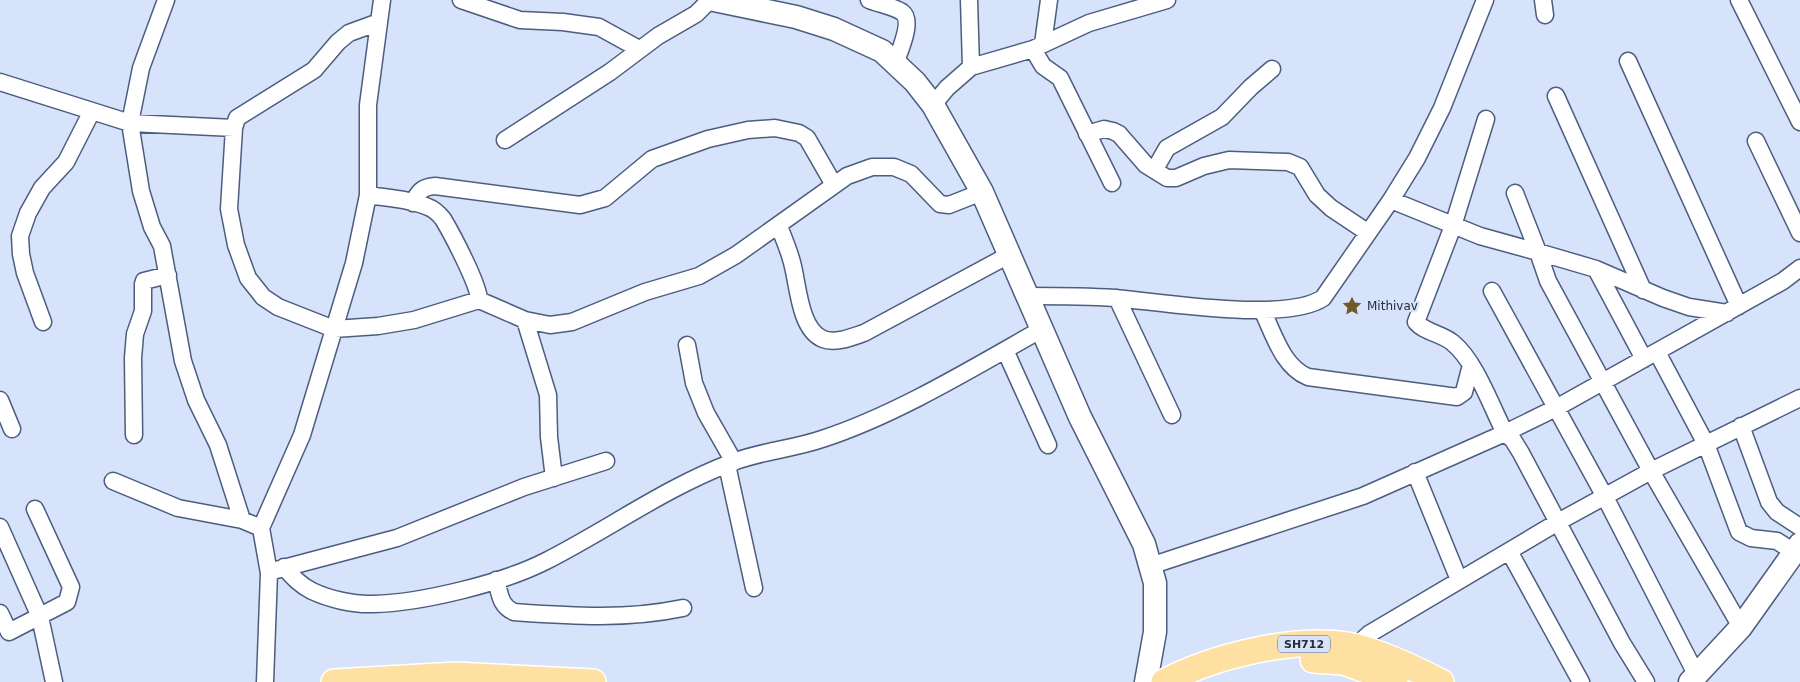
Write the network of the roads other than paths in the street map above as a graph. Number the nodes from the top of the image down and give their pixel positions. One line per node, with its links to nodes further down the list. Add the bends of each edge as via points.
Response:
1 (166, 0): 25 (street, via 141,68)
2 (382, 0): 12 (street)
3 (461, 0): 14 (street, via 520,20 599,27)
4 (710, 0): 14 (street, via 696,14)
5 (714, 0): 16 (street, via 796,17 834,29 882,51)
6 (868, 0): 16 (street, via 903,13 906,18 907,27)
7 (969, 0): 17 (street)
8 (1049, 0): 13 (street)
9 (1167, 0): 13 (street, via 1089,23)
10 (1485, 0): 36 (street, via 1442,108)
11 (1739, 0): 24 (street)
12 (379, 22): 26 (street, via 349,33 314,70 237,118); 35 (street, via 368,105)
13 (1038, 46): 17 (street); 27 (street, via 1043,66 1060,78)
14 (639, 49): 28 (street, via 610,72)
15 (1628, 61): 53 (street)
16 (895, 64): 21 (street)
17 (971, 67): 21 (street)
18 (1272, 70): 30 (street, via 1222,117 1167,148)
19 (0, 82): 22 (street)
20 (1556, 96): 47 (street)
21 (933, 105): 33 (street)
22 (92, 111): 25 (street); 55 (street, via 66,162 42,188 20,236 25,273)
23 (1486, 119): 39 (street)
24 (1800, 122)
25 (130, 123): 26 (street); 46 (street, via 141,191 152,227 162,246)
26 (234, 128): 56 (street, via 229,209 236,245 248,278 263,297 278,307)
27 (1087, 134): 30 (street, via 1104,129 1119,134 1146,164); 31 (street)
28 (505, 140)
29 (1756, 140): 41 (street)
30 (1155, 169): 40 (street, via 1167,178 1176,178 1229,160 1288,162 1300,167 1317,194 1331,208)
31 (1112, 183)
32 (834, 185): 33 (street, via 872,167 894,167 911,174 940,204 949,205); 37 (street, via 807,138 799,132 775,128 708,138 652,159 605,198 580,204 435,186 418,192); 38 (street)
33 (982, 192): 43 (street)
34 (1515, 193): 42 (street)
35 (368, 195): 37 (street); 56 (street, via 354,263)
36 (1391, 200): 39 (street); 40 (street)
37 (413, 203): 51 (street, via 428,206 442,218)
38 (779, 226): 43 (street, via 792,260 803,315 823,339 841,340 864,333); 54 (street, via 736,256 699,276 645,292 572,322 550,325)
39 (1453, 226): 42 (street); 61 (street, via 1416,322 1454,343)
40 (1367, 232): 52 (street, via 1322,298 1314,304)
41 (1800, 233)
42 (1538, 252): 45 (street); 62 (street, via 1548,281)
43 (1009, 254): 49 (street)
44 (1800, 268): 53 (street)
45 (1596, 269): 47 (street); 60 (street)
46 (168, 275): 70 (street, via 143,284 143,310 135,334 133,358); 81 (street, via 183,361 196,400 218,445)
47 (1643, 290): 53 (street, via 1690,307)
48 (1492, 291): 65 (street)
49 (1027, 296): 50 (street); 57 (street)
50 (1117, 298): 52 (street); 66 (street)
51 (480, 300): 54 (street); 56 (street, via 414,320)
52 (1262, 310): 61 (street, via 1288,365 1308,377 1457,397 1464,392)
53 (1733, 310): 60 (street)
54 (525, 320): 77 (street, via 548,396)
55 (43, 322)
56 (334, 328): 85 (street, via 302,435)
57 (1042, 329): 59 (street); 88 (street, via 1080,417 1144,544)
58 (687, 345): 74 (street, via 694,384)
59 (1005, 350): 72 (street); 74 (street, via 865,423 822,439)
60 (1650, 356): 62 (street); 71 (street)
61 (1471, 365): 69 (street)
62 (1603, 382): 65 (street); 75 (street)
63 (1800, 398): 67 (street)
64 (0, 400): 68 (street)
65 (1556, 408): 69 (street); 79 (street)
66 (1172, 415)
67 (1741, 426): 71 (street); 84 (street, via 1769,502 1777,512)
68 (12, 429)
69 (1505, 433): 76 (street); 82 (street, via 1521,453)
70 (134, 435)
71 (1706, 444): 75 (street); 86 (street, via 1739,532 1751,538 1777,541)
72 (1048, 445)
73 (606, 461): 77 (street)
74 (730, 463): 90 (street, via 645,503 544,562); 92 (street)
75 (1651, 471): 79 (street); 96 (street)
76 (1415, 472): 88 (street, via 1363,496); 91 (street)
77 (554, 478): 89 (street, via 397,538)
78 (113, 481): 81 (street, via 178,508)
79 (1605, 497): 82 (street); 99 (street)
80 (35, 509): 95 (street, via 71,587 67,602)
81 (242, 520): 85 (street)
82 (1558, 522): 87 (street); 109 (street)
83 (0, 527): 95 (street)
84 (1800, 527)
85 (261, 528): 89 (street)
86 (1797, 548): 96 (street)
87 (1509, 550): 91 (street); 108 (street)
88 (1150, 566): 105 (street, via 1155,583)
89 (276, 570): 90 (street, via 314,592 344,601 371,604 460,590); 103 (street)
90 (496, 580): 93 (street, via 505,608 514,612 628,616)
91 (1459, 580): 98 (street, via 1369,634)
92 (754, 588)
93 (683, 608)
94 (0, 613): 97 (street)
95 (40, 617): 97 (street); 102 (street)
96 (1741, 627): 99 (street)
97 (4, 634)
98 (1348, 654): 105 (main road, SH712, via 1304,644 1253,652 1199,666); 106 (main road, SH712); 107 (main road, SH712)
99 (1693, 678)
100 (388, 680): 101 (main road); 104 (main road, via 456,675)
101 (343, 681)
102 (54, 682)
103 (265, 682)
104 (593, 682)
105 (1159, 682)
106 (1401, 682)
107 (1441, 682)
108 (1581, 682)
109 (1646, 682)

